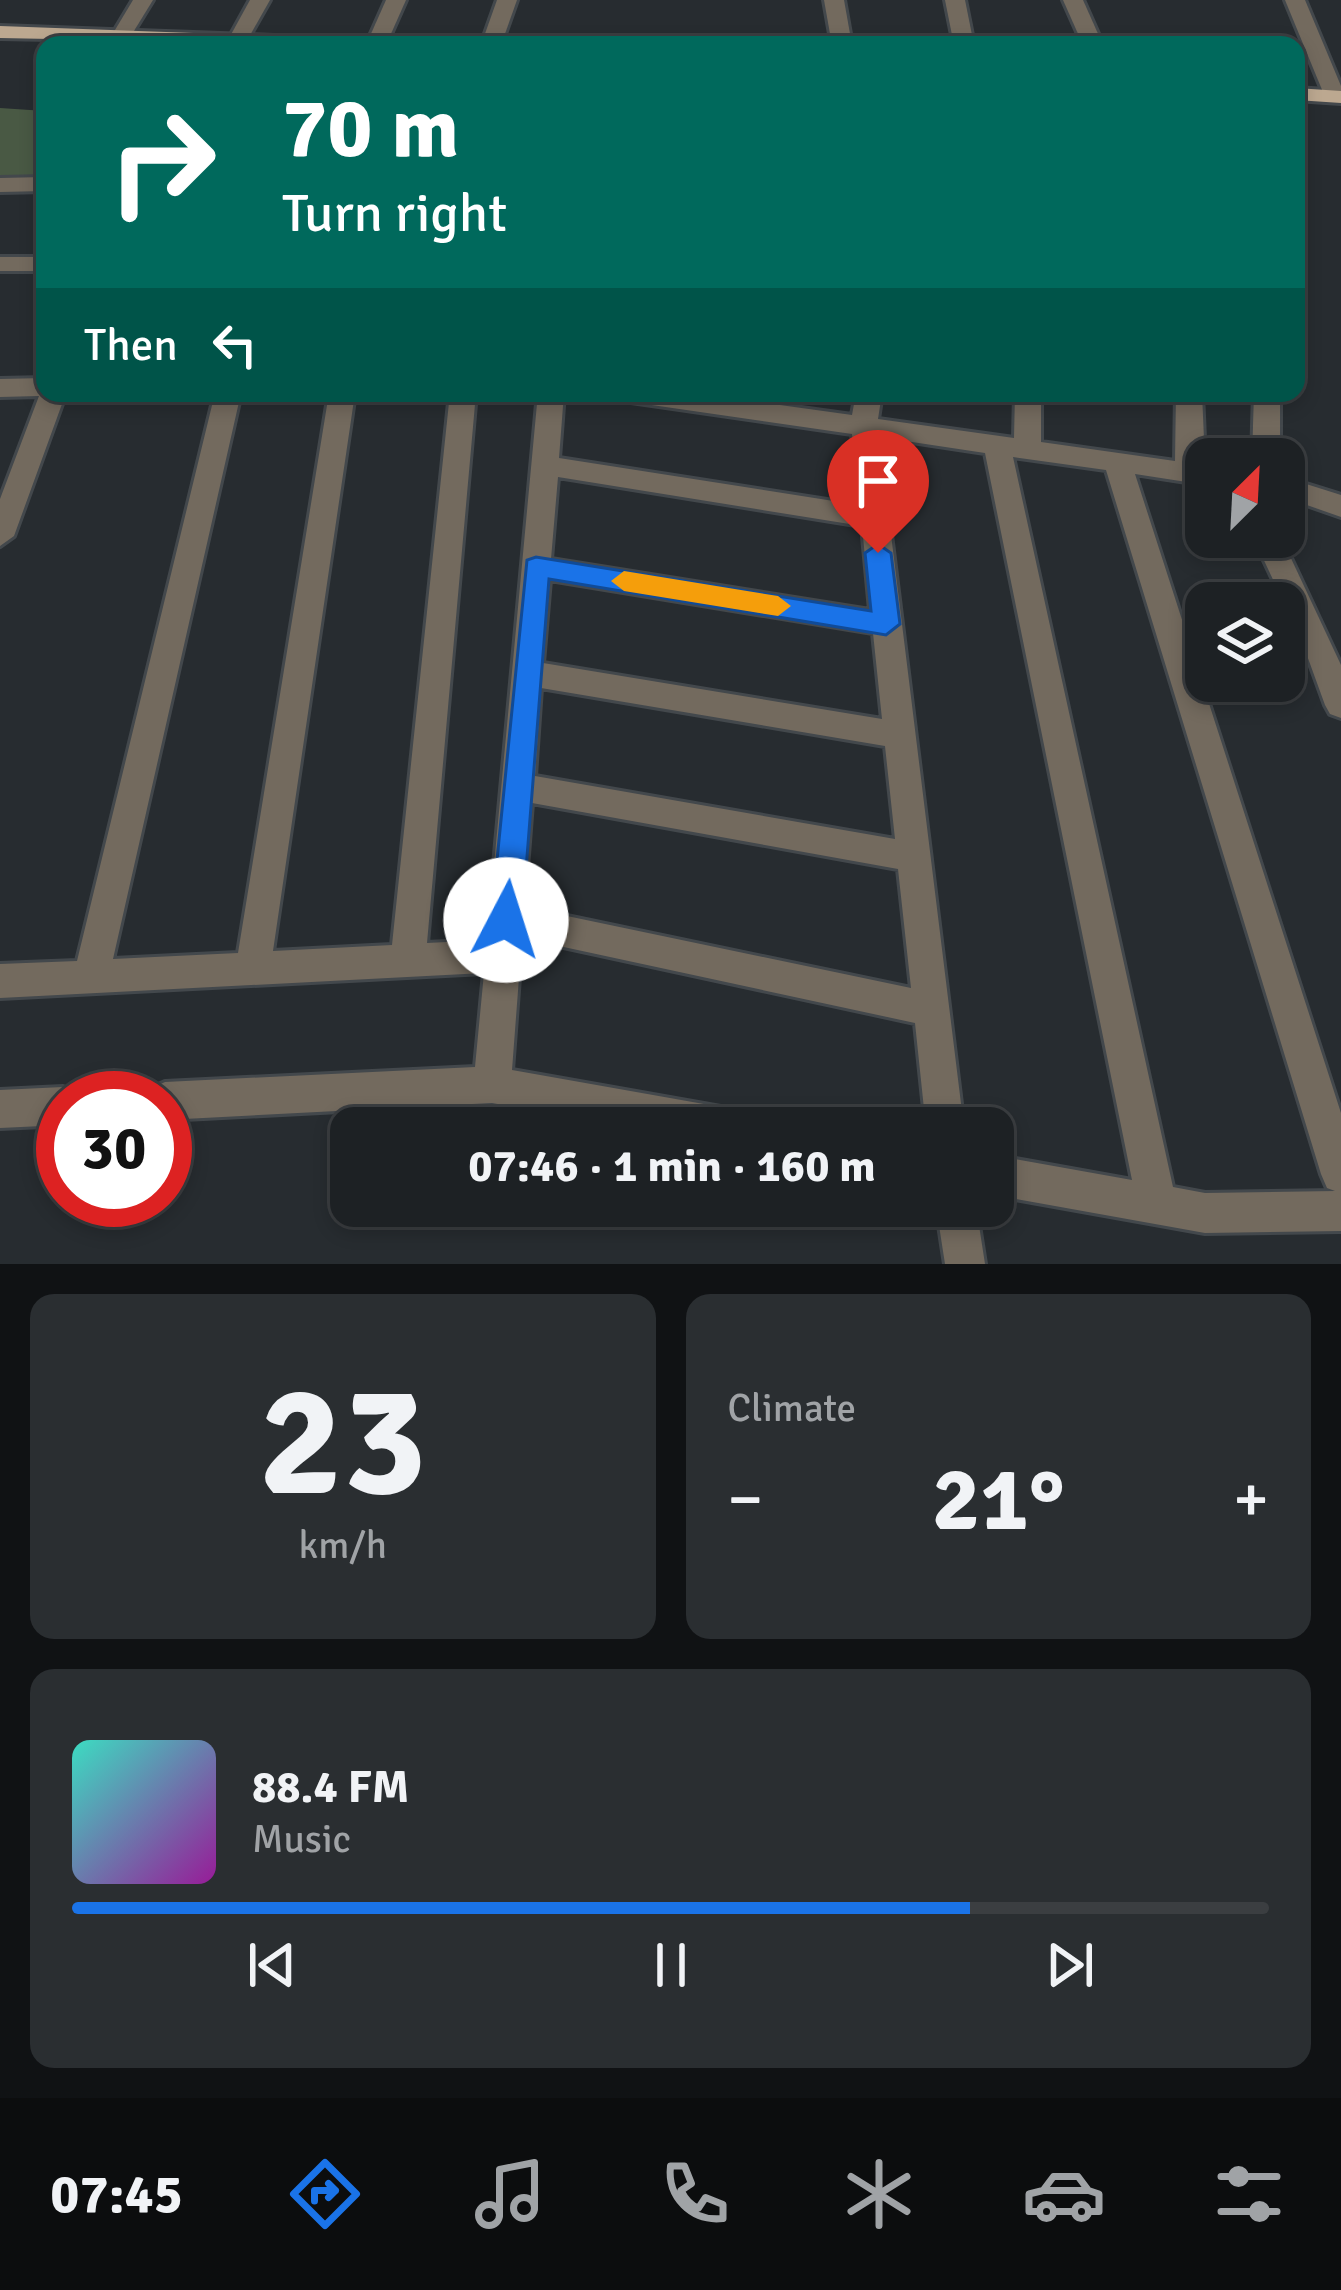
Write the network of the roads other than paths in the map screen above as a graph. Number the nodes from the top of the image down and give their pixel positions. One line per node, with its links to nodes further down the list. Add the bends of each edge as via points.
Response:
1 (143, 0): 10 (street)
2 (260, 0): 12 (street)
3 (396, 0): 13 (street)
4 (507, 0): 14 (street)
5 (834, 0): 15 (street)
6 (955, 0): 16 (street)
7 (1073, 0): 17 (street)
8 (1295, 0): 19 (street)
9 (0, 32): 10 (main road)
10 (122, 35): 11 (main road)
11 (145, 36)
12 (240, 36)
13 (380, 36)
14 (494, 36)
15 (840, 36)
16 (962, 36)
17 (1089, 36)
18 (1305, 95): 19 (main road)
19 (1338, 97)
20 (0, 184): 21 (street)
21 (36, 184)
22 (0, 264): 23 (street)
23 (36, 264)
24 (36, 387): 25 (street)
25 (0, 388)
26 (50, 402): 45 (street)
27 (226, 402): 57 (street)
28 (341, 402): 56 (street)
29 (462, 402): 55 (street)
30 (550, 402): 40 (street)
31 (766, 402): 35 (street)
32 (1025, 402): 38 (street)
33 (1190, 402): 36 (street)
34 (1267, 402): 37 (street)
35 (867, 409): 38 (street); 44 (street)
36 (1193, 438)
37 (1266, 438)
38 (1012, 447): 39 (street); 68 (street)
39 (1117, 461): 41 (street); 66 (street)
40 (545, 465): 44 (street); 47 (street)
41 (1185, 472)
42 (1305, 491): 43 (street)
43 (1341, 507)
44 (874, 518): 48 (street)
45 (0, 536)
46 (1277, 558): 50 (street)
47 (536, 567): 48 (street); 49 (street)
48 (886, 624): 51 (street)
49 (527, 674): 51 (street); 52 (street)
50 (1341, 705)
51 (900, 735): 53 (street)
52 (518, 787): 53 (street); 54 (street)
53 (914, 857): 59 (street)
54 (505, 938): 55 (street); 59 (street); 60 (street)
55 (408, 960): 56 (street)
56 (253, 968): 57 (street)
57 (92, 976): 58 (street)
58 (0, 981)
59 (931, 1009): 64 (street)
60 (492, 1085): 61 (street); 63 (street)
61 (192, 1100)
62 (36, 1107): 65 (street)
63 (615, 1107)
64 (943, 1107)
65 (0, 1109)
66 (1341, 1174)
67 (1014, 1179): 68 (street)
68 (1157, 1205): 69 (street, via 1204,1213)
69 (1341, 1211)
70 (959, 1227): 71 (street)
71 (964, 1264)

